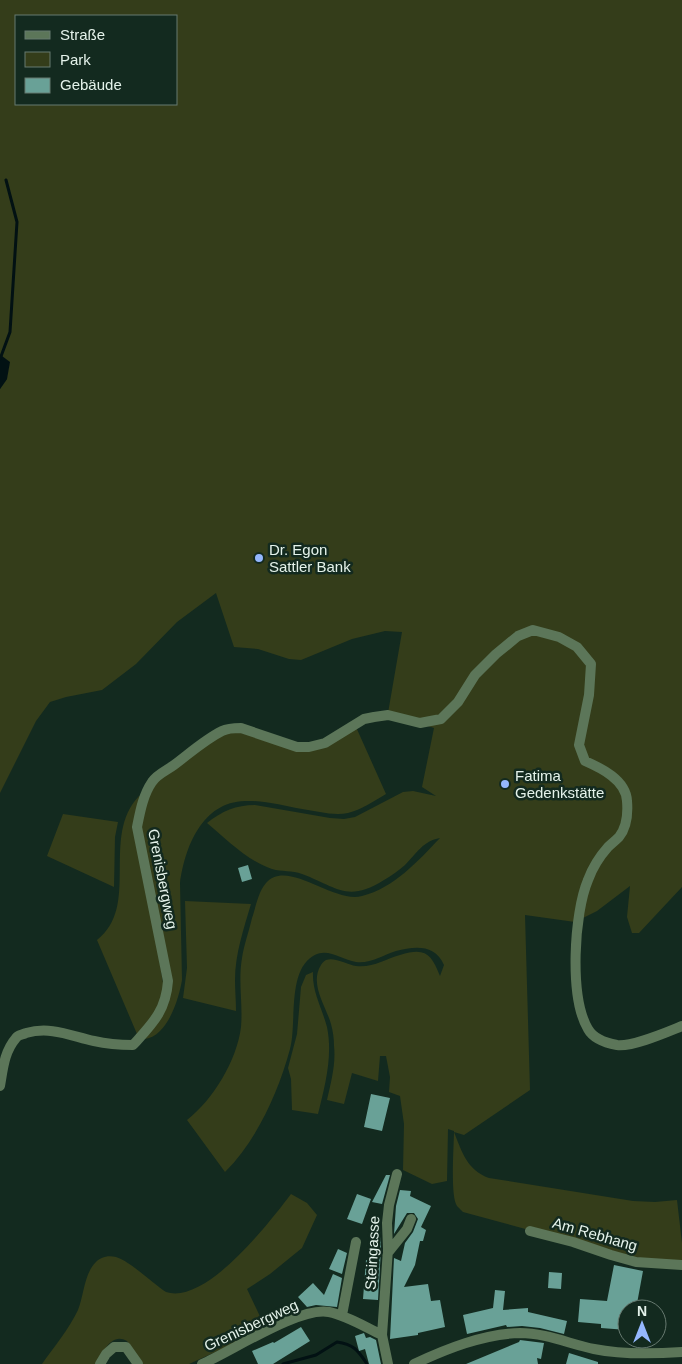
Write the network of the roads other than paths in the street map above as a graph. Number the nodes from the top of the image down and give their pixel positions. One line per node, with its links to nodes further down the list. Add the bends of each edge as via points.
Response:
1 (682, 1026): 2 (street, Grenisbergweg, via 618,1045 599,1039 588,1029 576,981 577,926 587,880 624,829 627,798 613,776 585,761 579,745 589,695 591,664 578,647 559,637 533,630 518,636 496,654 475,675 458,702 442,719 420,723 388,715 364,719 325,743 309,747 297,747 241,728 232,728 209,739 161,773 148,789 137,827 168,981 162,1008 154,1022 133,1044 116,1045 60,1031 36,1031 17,1036 5,1059)
2 (0, 1086)
3 (397, 1174): 7 (street, Steingasse, via 389,1204)
4 (411, 1219): 7 (street, via 408,1229)
5 (530, 1231): 8 (street, Am Rebhang, via 636,1262)
6 (356, 1242): 9 (street)
7 (387, 1254): 10 (street, Steingasse)
8 (682, 1265)
9 (342, 1316): 10 (street, Grenisbergweg); 14 (street, Grenisbergweg, via 327,1312 294,1317)
10 (382, 1335): 15 (street)
11 (682, 1352): 16 (street, via 615,1353 522,1333 466,1343)
12 (100, 1364): 13 (street, via 114,1346 126,1347)
13 (138, 1364)
14 (202, 1364)
15 (388, 1364)
16 (414, 1364)

